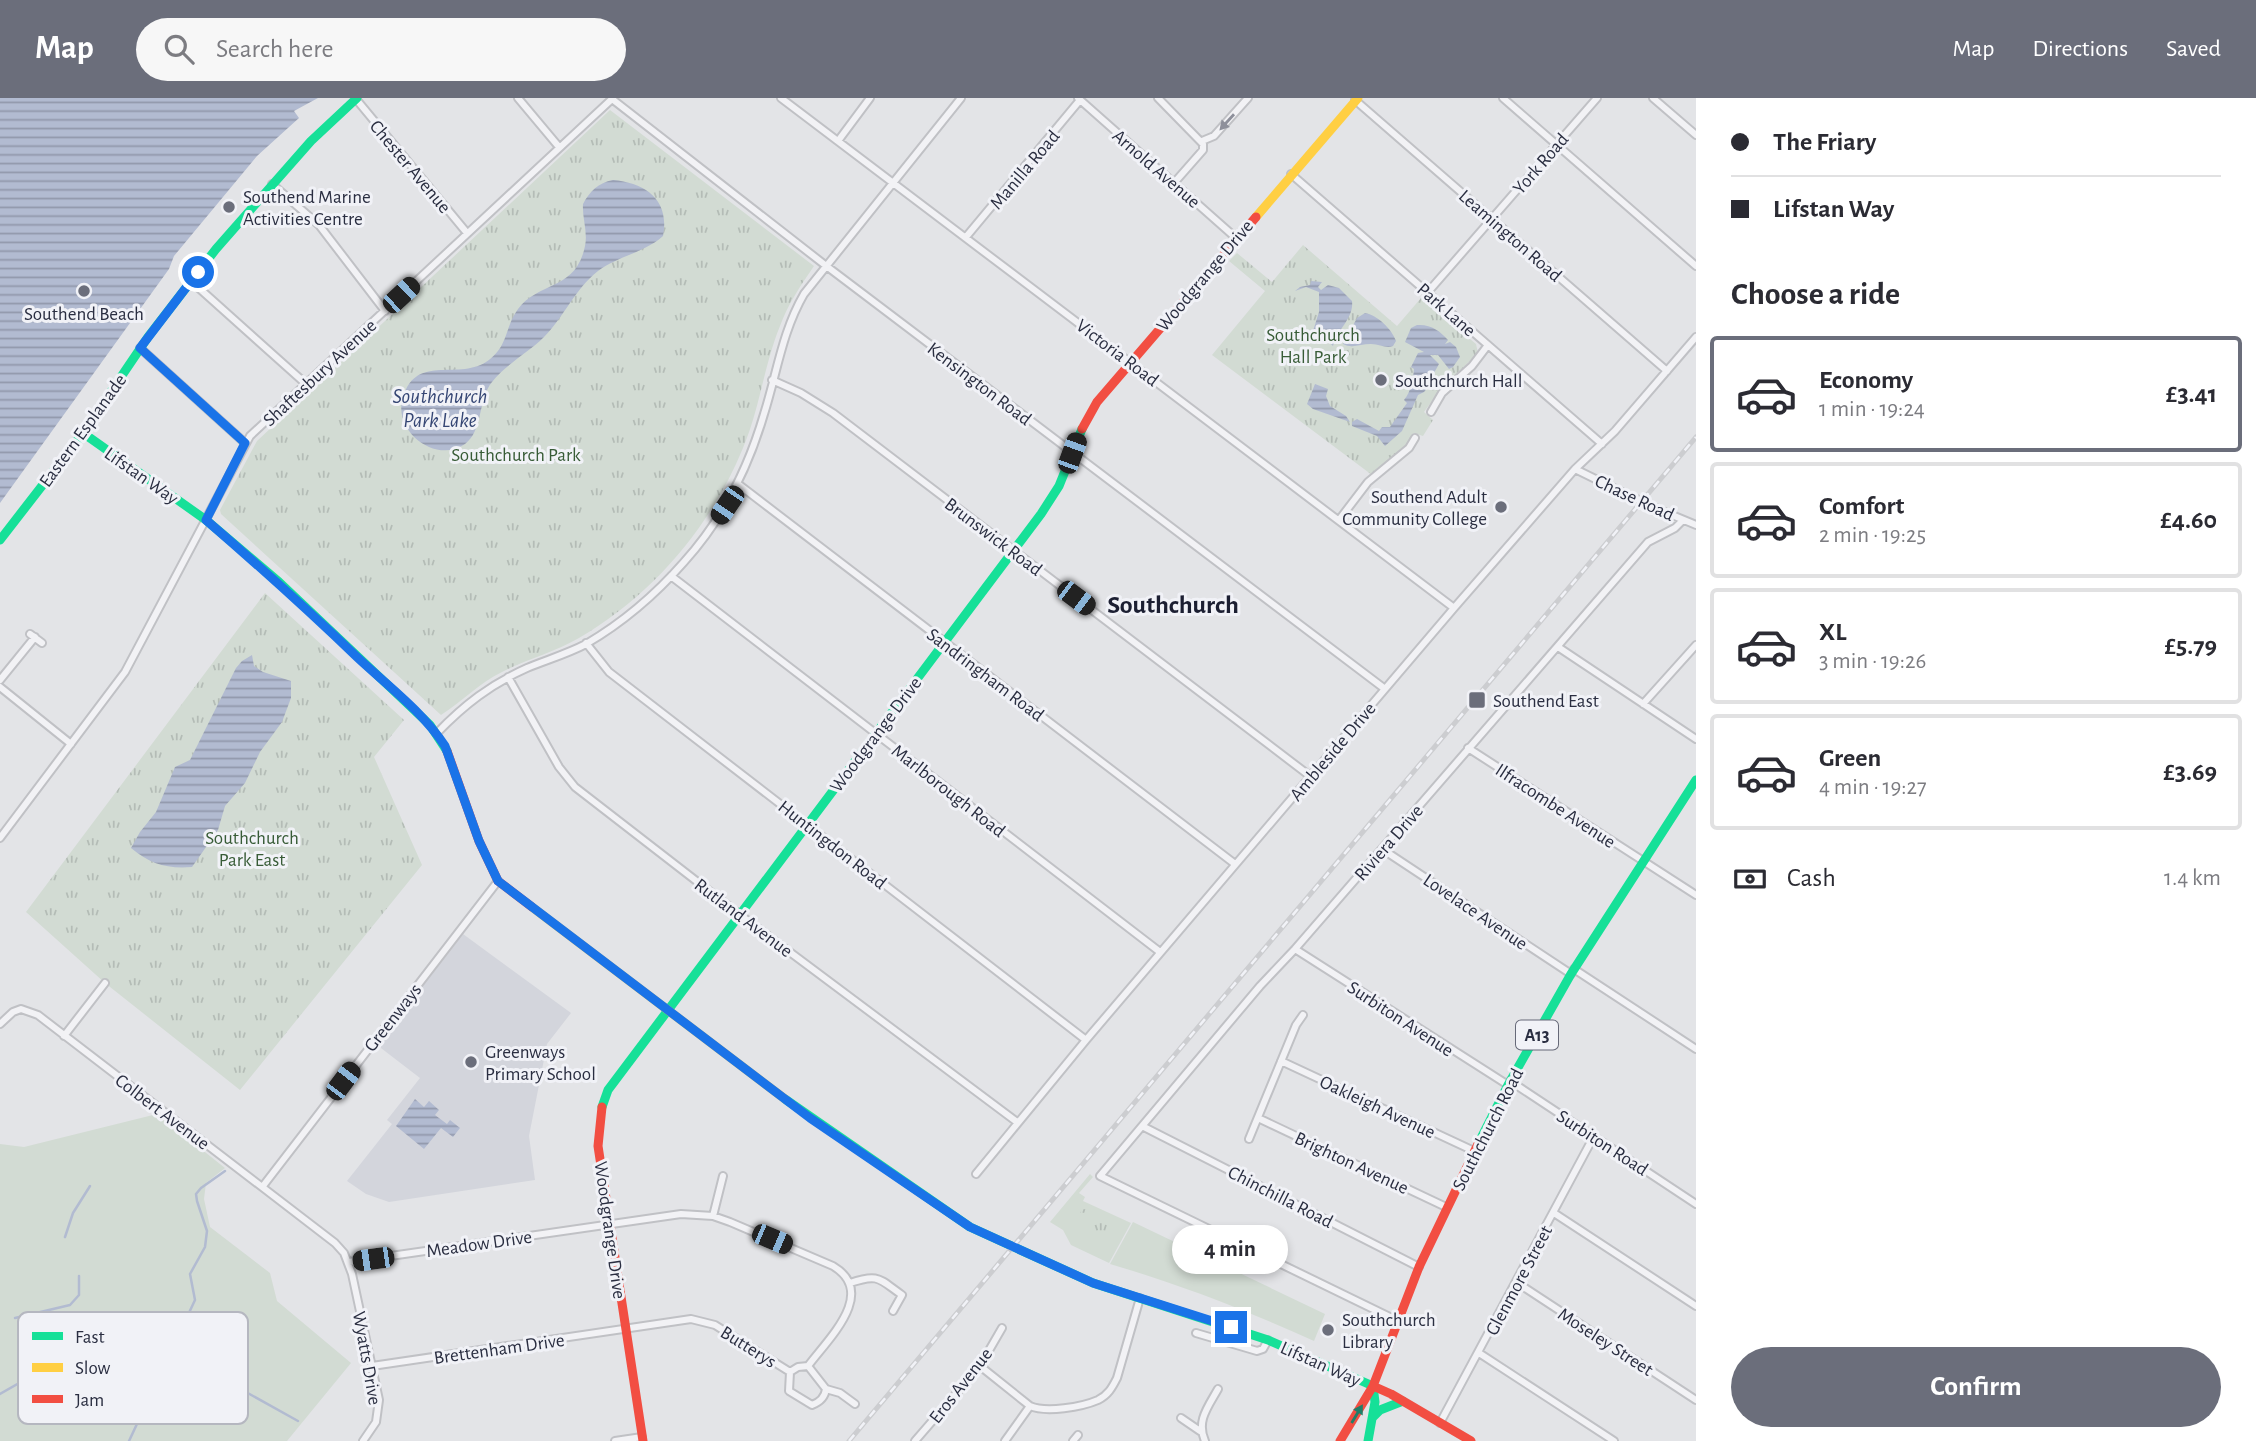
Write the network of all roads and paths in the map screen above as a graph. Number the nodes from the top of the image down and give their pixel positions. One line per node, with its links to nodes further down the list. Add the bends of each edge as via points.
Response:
1 (518, 98): 18 (street)
2 (780, 98): 15 (street, Victoria Road)
3 (870, 98): 15 (street)
4 (961, 98): 20 (street)
5 (1157, 98): 16 (street)
6 (1248, 98): 16 (street, one-way to 16, via 1214,136)
7 (1503, 98): 17 (street)
8 (1597, 98): 17 (street, York Road)
9 (1653, 98): 14 (street)
10 (356, 99): 22 (street, Eastern Esplanade); 24 (street, Chester Avenue)
11 (612, 99): 18 (street, Shaftesbury Avenue); 27 (street, Kensington Road)
12 (1079, 99): 21 (street, Arnold Avenue); 25 (street, Manilla Road)
13 (1357, 99): 19 (street, Woodgrange Drive); 23 (street, Leamington Road)
14 (1696, 135)
15 (838, 141): 20 (street, Victoria Road)
16 (1202, 141): 21 (street, via 1203,150)
17 (1556, 144): 23 (street, York Road); 28 (street)
18 (559, 147): 24 (street, Shaftesbury Avenue)
19 (1291, 174): 26 (street, Woodgrange Drive); 30 (street, Park Lane)
20 (892, 182): 25 (street, Victoria Road); 27 (street)
21 (1174, 183): 26 (street, Arnold Avenue)
22 (272, 184): 29 (street, Eastern Esplanade); 31 (street, via 319,225)
23 (1492, 218): 30 (street, York Road); 36 (street, Leamington Road)
24 (467, 233): 31 (street, Shaftesbury Avenue)
25 (967, 237): 35 (street, Victoria Road)
26 (1236, 238): 35 (street, Woodgrange Drive)
27 (825, 265): 37 (street, via 797,306); 44 (street, Kensington Road)
28 (1696, 266)
29 (191, 281): 34 (street, Eastern Esplanade); 38 (street)
30 (1428, 292): 33 (street, Park Lane)
31 (385, 311): 38 (street, Shaftesbury Avenue)
32 (1696, 337): 36 (street, Ambleside Drive)
33 (1488, 345): 39 (street, via 1442,393); 43 (street, Park Lane)
34 (140, 348): 40 (street, Eastern Esplanade); 42 (street)
35 (1130, 362): 44 (street, Woodgrange Drive, via 1092,409); 48 (street, Victoria Road)
36 (1667, 371): 43 (street, Ambleside Drive)
37 (772, 380): 46 (street, via 761,425); 52 (street, Brunswick Road, via 833,413)
38 (306, 384): 42 (street, Shaftesbury Avenue)
39 (1431, 412)
40 (83, 433): 47 (street, Lifstan Way); 51 (street, Eastern Esplanade)
41 (1415, 438): 48 (street, via 1368,482)
42 (245, 443): 47 (street, Shaftesbury Avenue)
43 (1602, 444): 45 (street, Ambleside Drive)
44 (1072, 453): 52 (street, Woodgrange Drive, via 1054,496); 63 (street, Kensington Road)
45 (1575, 469): 49 (street, Chase Road, bridge); 54 (street, Ambleside Drive)
46 (738, 484): 53 (street, via 716,521); 55 (street, Sandringham Road)
47 (206, 520): 65 (street, Lifstan Way, via 279,582); 68 (street, Shaftesbury Avenue, via 131,662)
48 (1339, 520): 54 (street, Victoria Road)
49 (1683, 520): 50 (street, Chase Road); 59 (street, Riviera Drive, via 1648,542)
50 (1696, 525)
51 (0, 540)
52 (1014, 551): 55 (street, Woodgrange Drive); 70 (street, Brunswick Road)
53 (671, 576): 57 (street, via 619,622); 66 (street, Marlborough Road)
54 (1454, 608): 63 (street, Ambleside Drive)
55 (944, 642): 66 (street, Woodgrange Drive); 76 (street, Sandringham Road)
56 (42, 643): 61 (street, via 33,635)
57 (586, 643): 60 (street); 72 (street, Huntingdon Road, via 609,671)
58 (1696, 645): 64 (street)
59 (1558, 647): 64 (street); 69 (street, Riviera Drive)
60 (508, 677): 65 (street, via 470,701); 79 (street, Rutland Avenue, via 575,787)
61 (0, 680)
62 (0, 687): 68 (street)
63 (1385, 689): 70 (street, Ambleside Drive)
64 (1643, 704): 67 (street)
65 (437, 733): 77 (street, Lifstan Way)
66 (875, 733): 72 (street, Woodgrange Drive); 81 (street, Marlborough Road)
67 (1696, 739)
68 (71, 744): 73 (street, Shaftesbury Avenue)
69 (1468, 748): 74 (street, Riviera Drive); 75 (street, Ilfracombe Avenue)
70 (1310, 776): 76 (street, Ambleside Drive)
71 (1696, 780): 75 (street, Southchurch Road / A13)
72 (807, 824): 79 (street, Woodgrange Drive); 88 (street, Huntingdon Road)
73 (0, 838)
74 (1382, 849): 80 (street, Riviera Drive); 82 (street, Lovelace Avenue)
75 (1643, 861): 78 (street, Ilfracombe Avenue); 82 (street, Southchurch Road / A13)
76 (1235, 864): 81 (street, Ambleside Drive)
77 (498, 881): 84 (street, Lifstan Way); 100 (street, Greenways)
78 (1696, 895)
79 (739, 914): 84 (street, Woodgrange Drive); 93 (street, Rutland Avenue)
80 (1296, 948): 91 (street, Surbiton Avenue); 94 (street, Riviera Drive)
81 (1160, 952): 88 (street, Ambleside Drive)
82 (1572, 971): 89 (street, Lovelace Avenue); 91 (street, Southchurch Road / A13)
83 (105, 983): 87 (street)
84 (667, 1010): 105 (street, Woodgrange Drive, via 608,1090 600,1111 598,1146); 110 (street, Lifstan Way, via 810,1118 970,1227 1093,1283)
85 (1303, 1015): 90 (street)
86 (0, 1024): 87 (street, Colbert Avenue, via 21,1009)
87 (64, 1036): 100 (street, Colbert Avenue)
88 (1086, 1040): 93 (street, Ambleside Drive)
89 (1696, 1049)
90 (1282, 1060): 92 (street); 97 (street, Oakleigh Avenue)
91 (1509, 1084): 95 (street, Surbiton Road); 97 (street, Southchurch Road / A13)
92 (1258, 1118): 96 (street); 102 (street, Brighton Avenue)
93 (1017, 1122): 98 (street, Ambleside Drive)
94 (1142, 1126): 107 (street, Chinchilla Road); 113 (street, Riviera Drive, via 1100,1176)
95 (1594, 1136): 101 (street, Surbiton Road); 103 (street, Glenmore Street)
96 (1249, 1139)
97 (1474, 1151): 102 (street, Southchurch Road / A13)
98 (976, 1174)
99 (723, 1176): 104 (street)
100 (263, 1186): 106 (street, Wyatts Drive, via 335,1243)
101 (1696, 1204)
102 (1447, 1207): 107 (street, Southchurch Road / A13)
103 (1554, 1213): 108 (street, Glenmore Street); 111 (street)
104 (713, 1216): 105 (street, via 681,1214); 109 (street, via 833,1266)
105 (610, 1224): 106 (street, Meadow Drive); 115 (street, Woodgrange Drive)
106 (349, 1262): 119 (street, Wyatts Drive)
107 (1419, 1267): 113 (street, Southchurch Road / A13)
108 (1516, 1282): 118 (street, Glenmore Street); 126 (street, Moseley Street)
109 (850, 1283): 112 (street, via 868,1276 878,1279 902,1295); 120 (street, via 848,1312)
110 (1140, 1298): 117 (street, Lifstan Way); 129 (street, via 1111,1390 1098,1400 1071,1407 1040,1410)
111 (1696, 1306)
112 (893, 1311)
113 (1398, 1321): 123 (street, Southchurch Road / A13)
114 (1002, 1328): 121 (street, Eros Avenue)
115 (625, 1330): 119 (street, Brettenham Drive); 122 (street, Butterys, via 703,1321); 134 (street, Woodgrange Drive)
116 (1196, 1333): 117 (street, Lifstan Way, via 1257,1351)
117 (1268, 1340): 123 (street, Lifstan Way)
118 (1479, 1353): 132 (street, Glenmore Street); 143 (street)
119 (372, 1366): 135 (street, Wyatts Drive, via 379,1411)
120 (808, 1366): 122 (street, Butterys); 124 (street)
121 (980, 1366): 129 (street); 137 (street, Eros Avenue)
122 (790, 1372): 124 (street, Butterys, via 789,1391 812,1405)
123 (1373, 1386): 127 (street, Lifstan Way); 130 (street, A13); 140 (street, A13, one-way to 123)
124 (826, 1389): 128 (street)
125 (1218, 1390): 133 (street, via 1200,1421)
126 (1696, 1400)
127 (1403, 1401): 130 (street); 132 (street, Lifstan Way)
128 (855, 1404)
129 (1030, 1406): 138 (street)
130 (1373, 1417): 141 (street, A13)
131 (1181, 1418): 133 (street)
132 (1440, 1423): 142 (street, Lifstan Way)
133 (1200, 1431): 139 (street)
134 (642, 1439): 136 (street)
135 (363, 1441)
136 (615, 1441)
137 (915, 1441)
138 (1006, 1441)
139 (1205, 1441)
140 (1340, 1441)
141 (1368, 1441)
142 (1471, 1441)
143 (1614, 1441)

